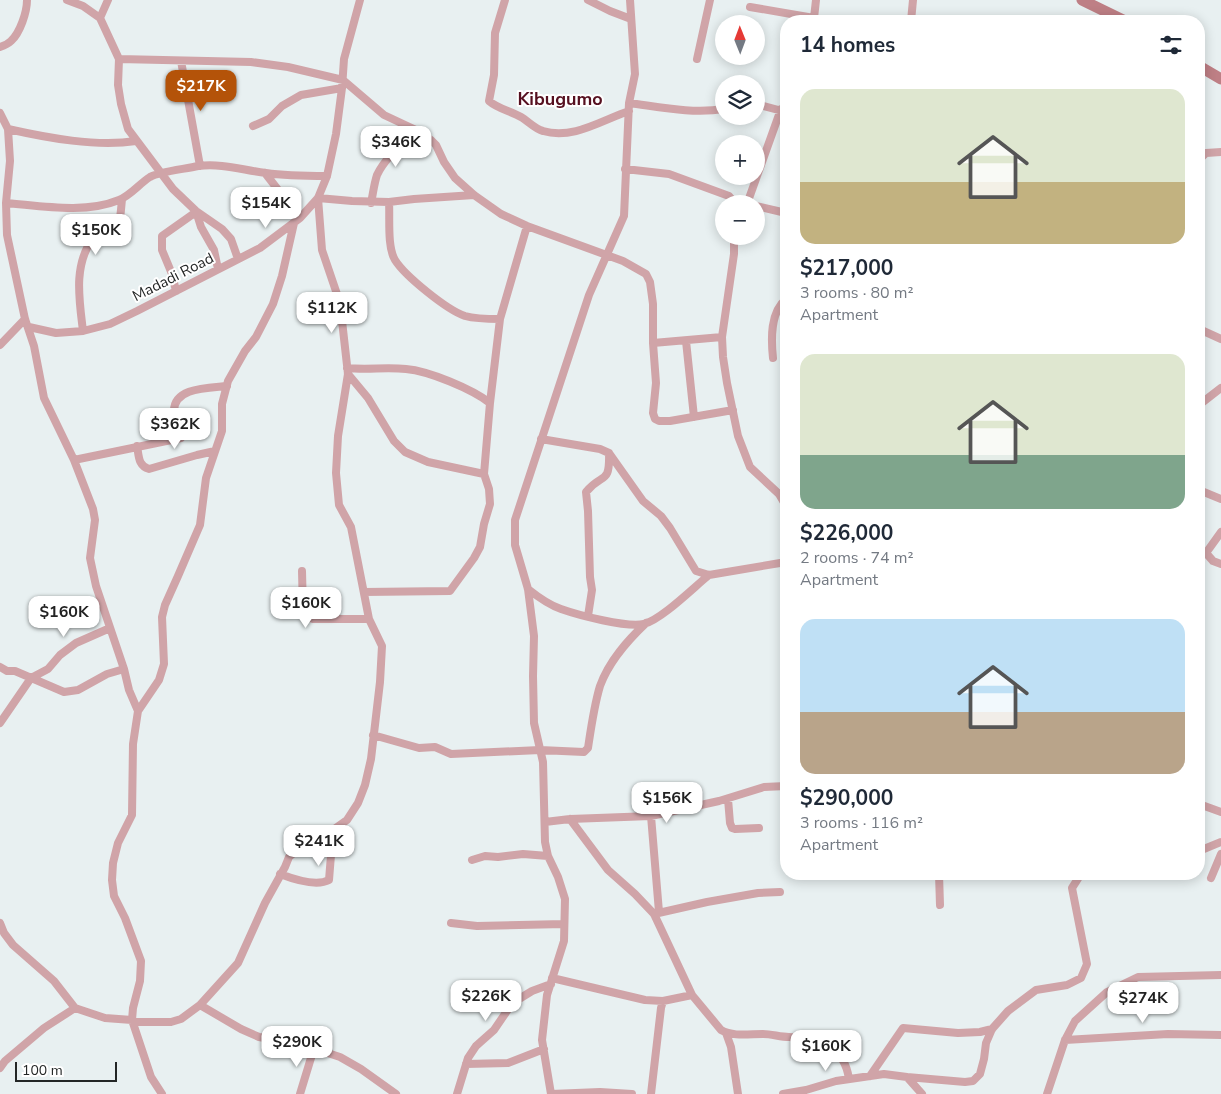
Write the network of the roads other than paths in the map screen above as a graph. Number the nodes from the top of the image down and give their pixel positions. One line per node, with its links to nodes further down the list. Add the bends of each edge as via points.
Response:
1 (27, 0): 19 (street, via 17,33 12,41)
2 (67, 0): 17 (street)
3 (108, 0): 17 (street)
4 (360, 0): 25 (street, Madadi Road, via 344,59)
5 (504, 0): 27 (street, via 496,33 494,75 489,95 493,105 520,116 542,131 551,132 573,132 592,127)
6 (588, 0): 18 (street)
7 (630, 0): 18 (street)
8 (710, 0): 21 (street)
9 (816, 0): 14 (street)
10 (913, 0): 15 (street)
11 (1082, 0): 16 (main road)
12 (750, 7): 13 (street)
13 (794, 15)
14 (816, 15)
15 (912, 15)
16 (1113, 15)
17 (100, 18): 20 (street)
18 (631, 19): 27 (street, via 634,74)
19 (0, 48)
20 (119, 59): 22 (street); 35 (street, via 120,104 128,129)
21 (698, 59)
22 (182, 61): 25 (street, via 252,62 288,67); 39 (street)
23 (1205, 70): 24 (main road)
24 (1221, 80)
25 (342, 84): 32 (street, via 296,97 269,119); 34 (street, via 384,115); 44 (street, Madadi Road)
26 (765, 106): 29 (street)
27 (629, 107): 28 (street); 40 (street)
28 (715, 110)
29 (780, 110)
30 (0, 113): 33 (street)
31 (780, 121): 47 (street)
32 (252, 126)
33 (8, 129): 35 (street, via 36,136 114,144); 50 (street, via 10,161)
34 (416, 130): 45 (street, via 436,145 455,178); 52 (street, via 377,175)
35 (136, 141): 38 (street)
36 (1221, 152): 37 (street)
37 (1205, 154)
38 (155, 164): 42 (street); 43 (street)
39 (200, 166): 41 (street, via 226,165); 42 (street)
40 (625, 169): 46 (street, via 669,174); 59 (street, via 624,216)
41 (265, 173): 44 (street); 56 (street)
42 (162, 174): 43 (street); 54 (street)
43 (151, 176): 49 (street)
44 (327, 176): 48 (street, Madadi Road)
45 (474, 195): 51 (street); 57 (street, via 501,214)
46 (725, 195)
47 (750, 195)
48 (318, 198): 52 (street); 56 (street, Madadi Road); 74 (street, via 322,250 340,303)
49 (122, 199): 50 (street, via 86,207); 66 (street, via 120,224 94,236 80,266 78,284)
50 (6, 202): 65 (street, via 7,235)
51 (390, 202): 52 (street); 64 (street, via 391,247 395,260 452,310 478,319)
52 (371, 203)
53 (765, 208): 55 (street)
54 (196, 212): 60 (street, via 231,239); 61 (street, via 214,250); 62 (street, via 162,236 162,250)
55 (780, 212)
56 (297, 220): 60 (street, Madadi Road, via 260,248); 75 (street, via 273,304)
57 (527, 226): 59 (street); 64 (street)
58 (734, 245): 68 (street)
59 (606, 254): 71 (street, via 646,274 653,304); 81 (street)
60 (238, 259): 61 (street, Madadi Road)
61 (218, 269): 62 (street, Madadi Road)
62 (176, 291): 66 (street, Madadi Road, via 110,324)
63 (780, 306): 73 (street, via 772,332)
64 (500, 320): 78 (street)
65 (27, 323): 66 (street, Madadi Road, via 56,333); 72 (street); 85 (street, via 44,398)
66 (84, 331)
67 (1205, 332): 69 (street)
68 (722, 337): 70 (street); 79 (street)
69 (1221, 339)
70 (686, 341): 71 (street); 80 (street)
71 (653, 343): 80 (street, via 655,419 659,422)
72 (0, 345)
73 (773, 358)
74 (348, 371): 78 (street, via 410,369 441,378); 86 (street, via 394,441 405,452 428,462); 98 (street, via 336,472 339,505 351,527)
75 (227, 386): 82 (street, via 185,393 175,402 174,414 181,438); 83 (street, via 222,404 222,431)
76 (1221, 388): 77 (street)
77 (1205, 400)
78 (490, 403): 86 (street)
79 (733, 410): 80 (street); 88 (street, via 738,436 750,467)
80 (694, 417)
81 (541, 439): 84 (street); 97 (street, via 515,520 515,545)
82 (137, 446): 83 (street, via 140,464 149,469); 85 (street)
83 (216, 451): 106 (street, via 206,478 200,524 162,617 164,664 159,680)
84 (609, 453): 96 (street, via 644,501 670,528 696,571); 99 (street, via 607,475 586,492 592,590)
85 (74, 460): 102 (street, via 93,509 95,520 90,558)
86 (484, 474): 98 (street, via 490,504 480,547 450,591)
87 (1205, 492): 89 (street)
88 (780, 496)
89 (1221, 499)
90 (1221, 532): 91 (street)
91 (1205, 550)
92 (1205, 555): 94 (street)
93 (780, 563): 96 (street)
94 (1221, 564)
95 (302, 571): 100 (street, via 303,611 307,617)
96 (709, 575): 101 (street)
97 (528, 589): 99 (street, via 560,609); 109 (street, via 534,636 534,723)
98 (364, 592): 100 (street)
99 (588, 616): 101 (street, via 630,624)
100 (369, 619): 108 (street, via 382,646)
101 (646, 623): 109 (street, via 616,655 605,673 588,748 584,752)
102 (110, 628): 104 (street); 105 (street, via 76,643 48,669)
103 (0, 667): 105 (street)
104 (124, 669): 105 (street, via 70,692); 106 (street)
105 (31, 678): 107 (street)
106 (138, 711): 140 (street, via 133,744 132,815 116,849 112,880 114,896 141,961)
107 (0, 723)
108 (373, 735): 109 (street, via 419,748 435,747 451,754); 118 (street, via 366,785 347,820)
109 (540, 750): 116 (street)
110 (780, 786): 111 (street, via 764,787)
111 (728, 799): 114 (street); 117 (street, via 732,828)
112 (1205, 806): 113 (street)
113 (1221, 812)
114 (652, 816): 115 (street); 130 (street)
115 (570, 819): 116 (street); 130 (street, via 608,870)
116 (545, 822): 122 (street)
117 (759, 828)
118 (333, 830): 124 (street, via 317,833 289,857); 124 (street, via 329,880 299,882)
119 (1221, 842): 120 (street)
120 (1205, 849)
121 (1221, 854): 125 (street)
122 (548, 856): 123 (street, via 523,854); 133 (street, via 565,899)
123 (472, 860)
124 (280, 874): 138 (street, via 238,963)
125 (1212, 878)
126 (939, 880): 129 (street)
127 (1077, 880): 141 (street, via 1072,888 1087,964 1081,978 1036,990)
128 (780, 892): 130 (street, via 758,893)
129 (940, 905)
130 (657, 914): 136 (street)
131 (0, 923): 139 (street, via 13,945 54,982)
132 (451, 923): 133 (street, via 477,926)
133 (564, 924): 135 (street, via 564,941)
134 (1221, 975): 144 (street, via 1138,977 1107,992 1086,1009)
135 (552, 981): 137 (street); 146 (street, via 542,1040); 147 (street, via 514,1004 494,1030 476,1046)
136 (692, 995): 137 (street); 142 (street)
137 (663, 1001): 158 (street)
138 (200, 1005): 140 (street, via 171,1022); 145 (street, via 259,1037)
139 (75, 1008): 140 (street, via 105,1018); 148 (street, via 44,1028)
140 (132, 1020): 152 (street, via 151,1077)
141 (992, 1029): 149 (street, via 958,1034 903,1028); 150 (street, via 980,1074 973,1081)
142 (726, 1033): 151 (street, via 776,1034 814,1040 840,1054 848,1068); 159 (street)
143 (1221, 1035): 144 (street, via 1168,1034)
144 (1065, 1040): 162 (street)
145 (314, 1048): 153 (street); 154 (street, via 340,1057)
146 (544, 1049): 147 (street, via 508,1063); 156 (street)
147 (466, 1064): 155 (street)
148 (0, 1068)
149 (870, 1076): 150 (street, via 884,1074); 151 (street)
150 (907, 1078): 161 (street)
151 (849, 1079): 160 (street)
152 (162, 1094)
153 (300, 1094)
154 (396, 1094)
155 (457, 1094)
156 (551, 1094): 157 (street)
157 (632, 1094)
158 (651, 1094)
159 (738, 1094)
160 (783, 1094)
161 (922, 1094)
162 (1048, 1094)

